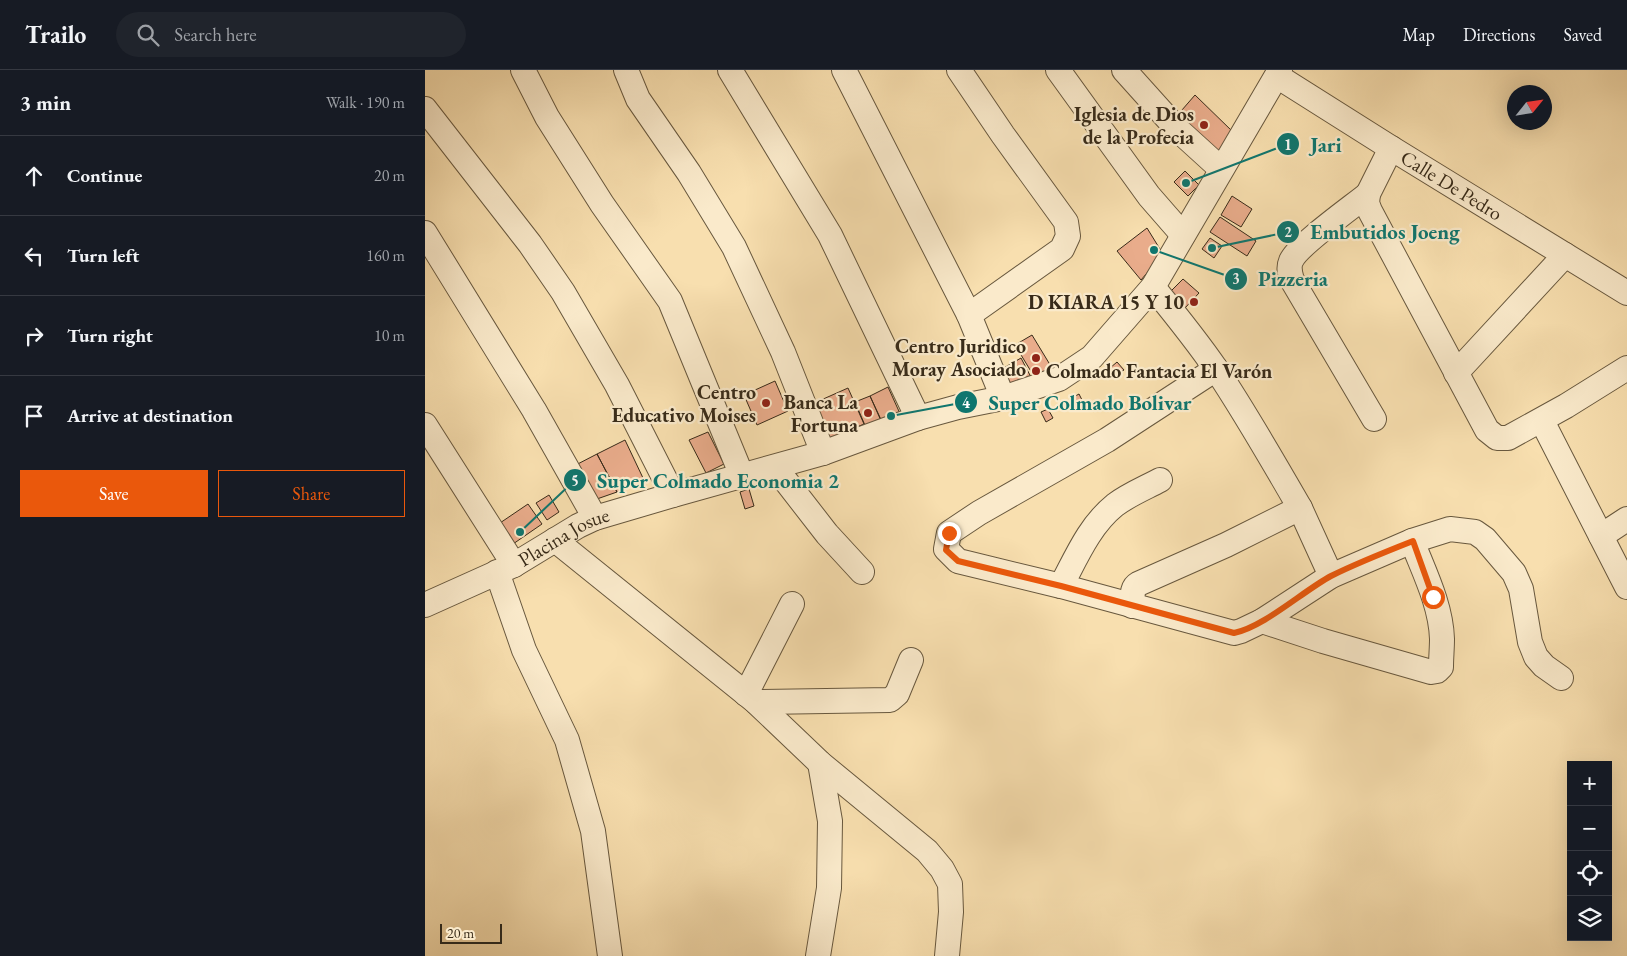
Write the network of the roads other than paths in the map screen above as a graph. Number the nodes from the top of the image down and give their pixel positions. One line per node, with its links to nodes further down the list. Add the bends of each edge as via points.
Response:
1 (523, 70): 29 (street, via 547,117 592,188 670,301)
2 (626, 70): 27 (street, via 638,99 689,173 734,248 783,352)
3 (729, 70): 23 (street, via 830,235)
4 (843, 70): 18 (street)
5 (959, 70): 18 (street, via 1066,222 1068,236 1062,249)
6 (1058, 70): 14 (street, via 1149,196)
7 (1124, 70): 11 (street, via 1177,129)
8 (1279, 73): 10 (street, Calle De Pedro); 11 (street, Placina Josue)
9 (425, 109): 31 (street, via 530,244 563,292 617,385)
10 (1391, 148): 12 (street); 15 (street, Calle De Pedro)
11 (1221, 170): 14 (street, Placina Josue)
12 (1368, 194): 21 (street, via 1369,211); 24 (street, via 1303,246 1291,260 1289,270)
13 (425, 233): 33 (street, via 534,410)
14 (1183, 236): 16 (street, Placina Josue)
15 (1565, 255): 17 (street, Calle De Pedro); 21 (street)
16 (1153, 287): 20 (street); 22 (street, Placina Josue, via 1093,357 1059,379)
17 (1627, 293)
18 (969, 315): 22 (street)
19 (1627, 368): 25 (street)
20 (1216, 369): 32 (street); 41 (street, via 1107,440 949,533 946,550 958,561)
21 (1456, 373): 25 (street, via 1487,430 1497,438 1508,438)
22 (1003, 398): 23 (street, Placina Josue)
23 (918, 418): 27 (street, Placina Josue)
24 (1374, 419)
25 (1542, 420): 35 (street)
26 (425, 425): 38 (street)
27 (823, 453): 28 (street, Placina Josue)
28 (775, 467): 29 (street, Placina Josue); 39 (street, via 827,534)
29 (742, 476): 31 (street, Placina Josue)
30 (1160, 480): 41 (street, via 1116,505 1101,519 1089,534)
31 (673, 495): 33 (street, Placina Josue)
32 (1299, 508): 40 (street); 45 (street, via 1138,584 1133,589)
33 (595, 518): 36 (street, Placina Josue)
34 (1627, 519): 35 (street)
35 (1601, 536): 42 (street)
36 (555, 540): 38 (street, Placina Josue); 49 (street)
37 (1413, 541): 40 (street); 46 (street, via 1439,617 1441,667 1437,671 1431,672); 48 (street, via 1450,528 1475,532 1485,539 1514,573 1521,588 1536,657)
38 (506, 568): 44 (street, Placina Josue); 51 (street, via 524,650 567,740 593,831)
39 (862, 572)
40 (1331, 576): 46 (street)
41 (1061, 586): 45 (street)
42 (1627, 587)
43 (792, 604): 49 (street)
44 (425, 605)
45 (1132, 606): 46 (street, via 1234,633)
46 (1261, 621)
47 (911, 660): 49 (street, via 897,694 890,700)
48 (1561, 678)
49 (751, 698): 50 (street)
50 (820, 763): 52 (street, via 830,822 829,888); 53 (street, via 914,840 942,869 950,884)
51 (611, 956)
52 (818, 956)
53 (947, 956)

